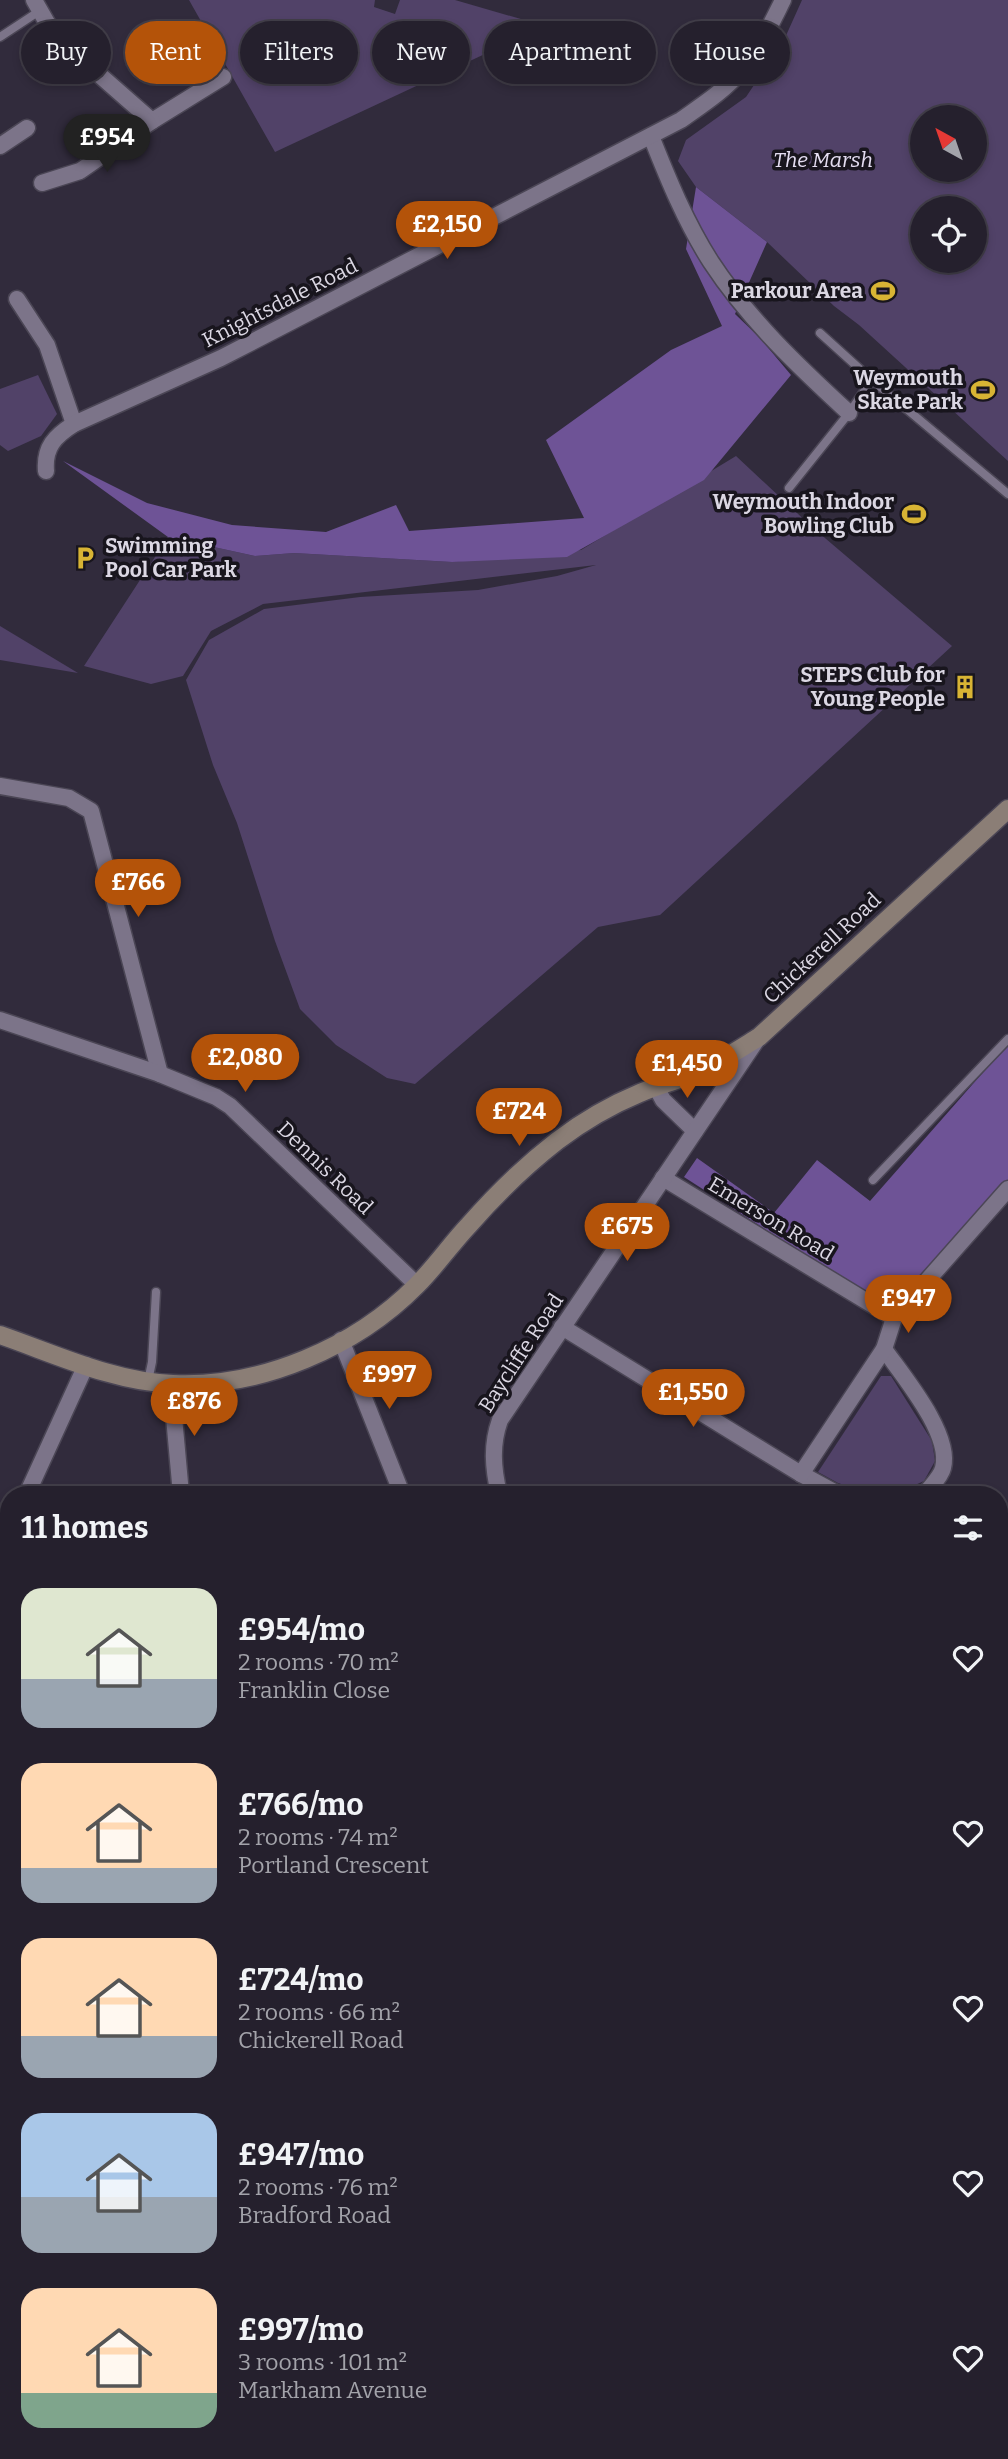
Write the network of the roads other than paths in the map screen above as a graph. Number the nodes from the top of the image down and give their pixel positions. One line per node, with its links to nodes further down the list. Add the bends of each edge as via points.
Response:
1 (783, 0): 7 (street, Knightsdale Road, via 741,71 681,120)
2 (37, 5): 3 (lane); 5 (street, via 54,35)
3 (0, 37)
4 (212, 84): 5 (street)
5 (152, 121): 9 (street, via 80,171)
6 (27, 128): 8 (street)
7 (651, 135): 13 (street, via 674,193 711,262 788,357); 14 (street, Knightsdale Road, via 221,358)
8 (0, 146)
9 (42, 183)
10 (17, 299): 14 (street, via 47,345)
11 (820, 333): 12 (lane)
12 (872, 380): 13 (lane); 17 (lane)
13 (849, 413): 16 (lane)
14 (74, 424): 15 (street, Knightsdale Road, via 50,443)
15 (46, 471)
16 (789, 488)
17 (1008, 494)
18 (0, 786): 23 (street, via 69,798 91,811)
19 (1008, 809): 21 (main road, Chickerell Road)
20 (0, 1020): 23 (street, Dennis Road)
21 (759, 1037): 24 (main road, Chickerell Road, via 715,1064); 25 (street, Baycliffe Road)
22 (1008, 1039): 27 (lane)
23 (160, 1074): 29 (street, Dennis Road, via 230,1105)
24 (656, 1087): 25 (street); 29 (main road, Chickerell Road, via 589,1119 529,1164)
25 (695, 1131): 26 (street, Baycliffe Road)
26 (663, 1178): 31 (street, Emerson Road); 32 (street, Baycliffe Road)
27 (873, 1180)
28 (1008, 1189): 31 (street)
29 (417, 1285): 34 (main road, Chickerell Road, via 394,1306)
30 (156, 1292): 37 (lane)
31 (894, 1318): 35 (street)
32 (562, 1326): 39 (street); 43 (street, Baycliffe Road, via 500,1420 493,1444)
33 (0, 1335): 36 (main road, Chickerell Road)
34 (341, 1340): 38 (main road, Chickerell Road, via 272,1371 223,1382); 42 (street)
35 (884, 1349): 39 (street); 45 (street, via 944,1444 943,1469)
36 (86, 1365): 37 (main road, Chickerell Road); 40 (street)
37 (148, 1381): 38 (main road, Chickerell Road)
38 (171, 1384): 41 (street)
39 (801, 1474): 44 (street)
40 (31, 1486)
41 (180, 1486)
42 (399, 1486)
43 (498, 1486)
44 (823, 1486)
45 (931, 1486)

